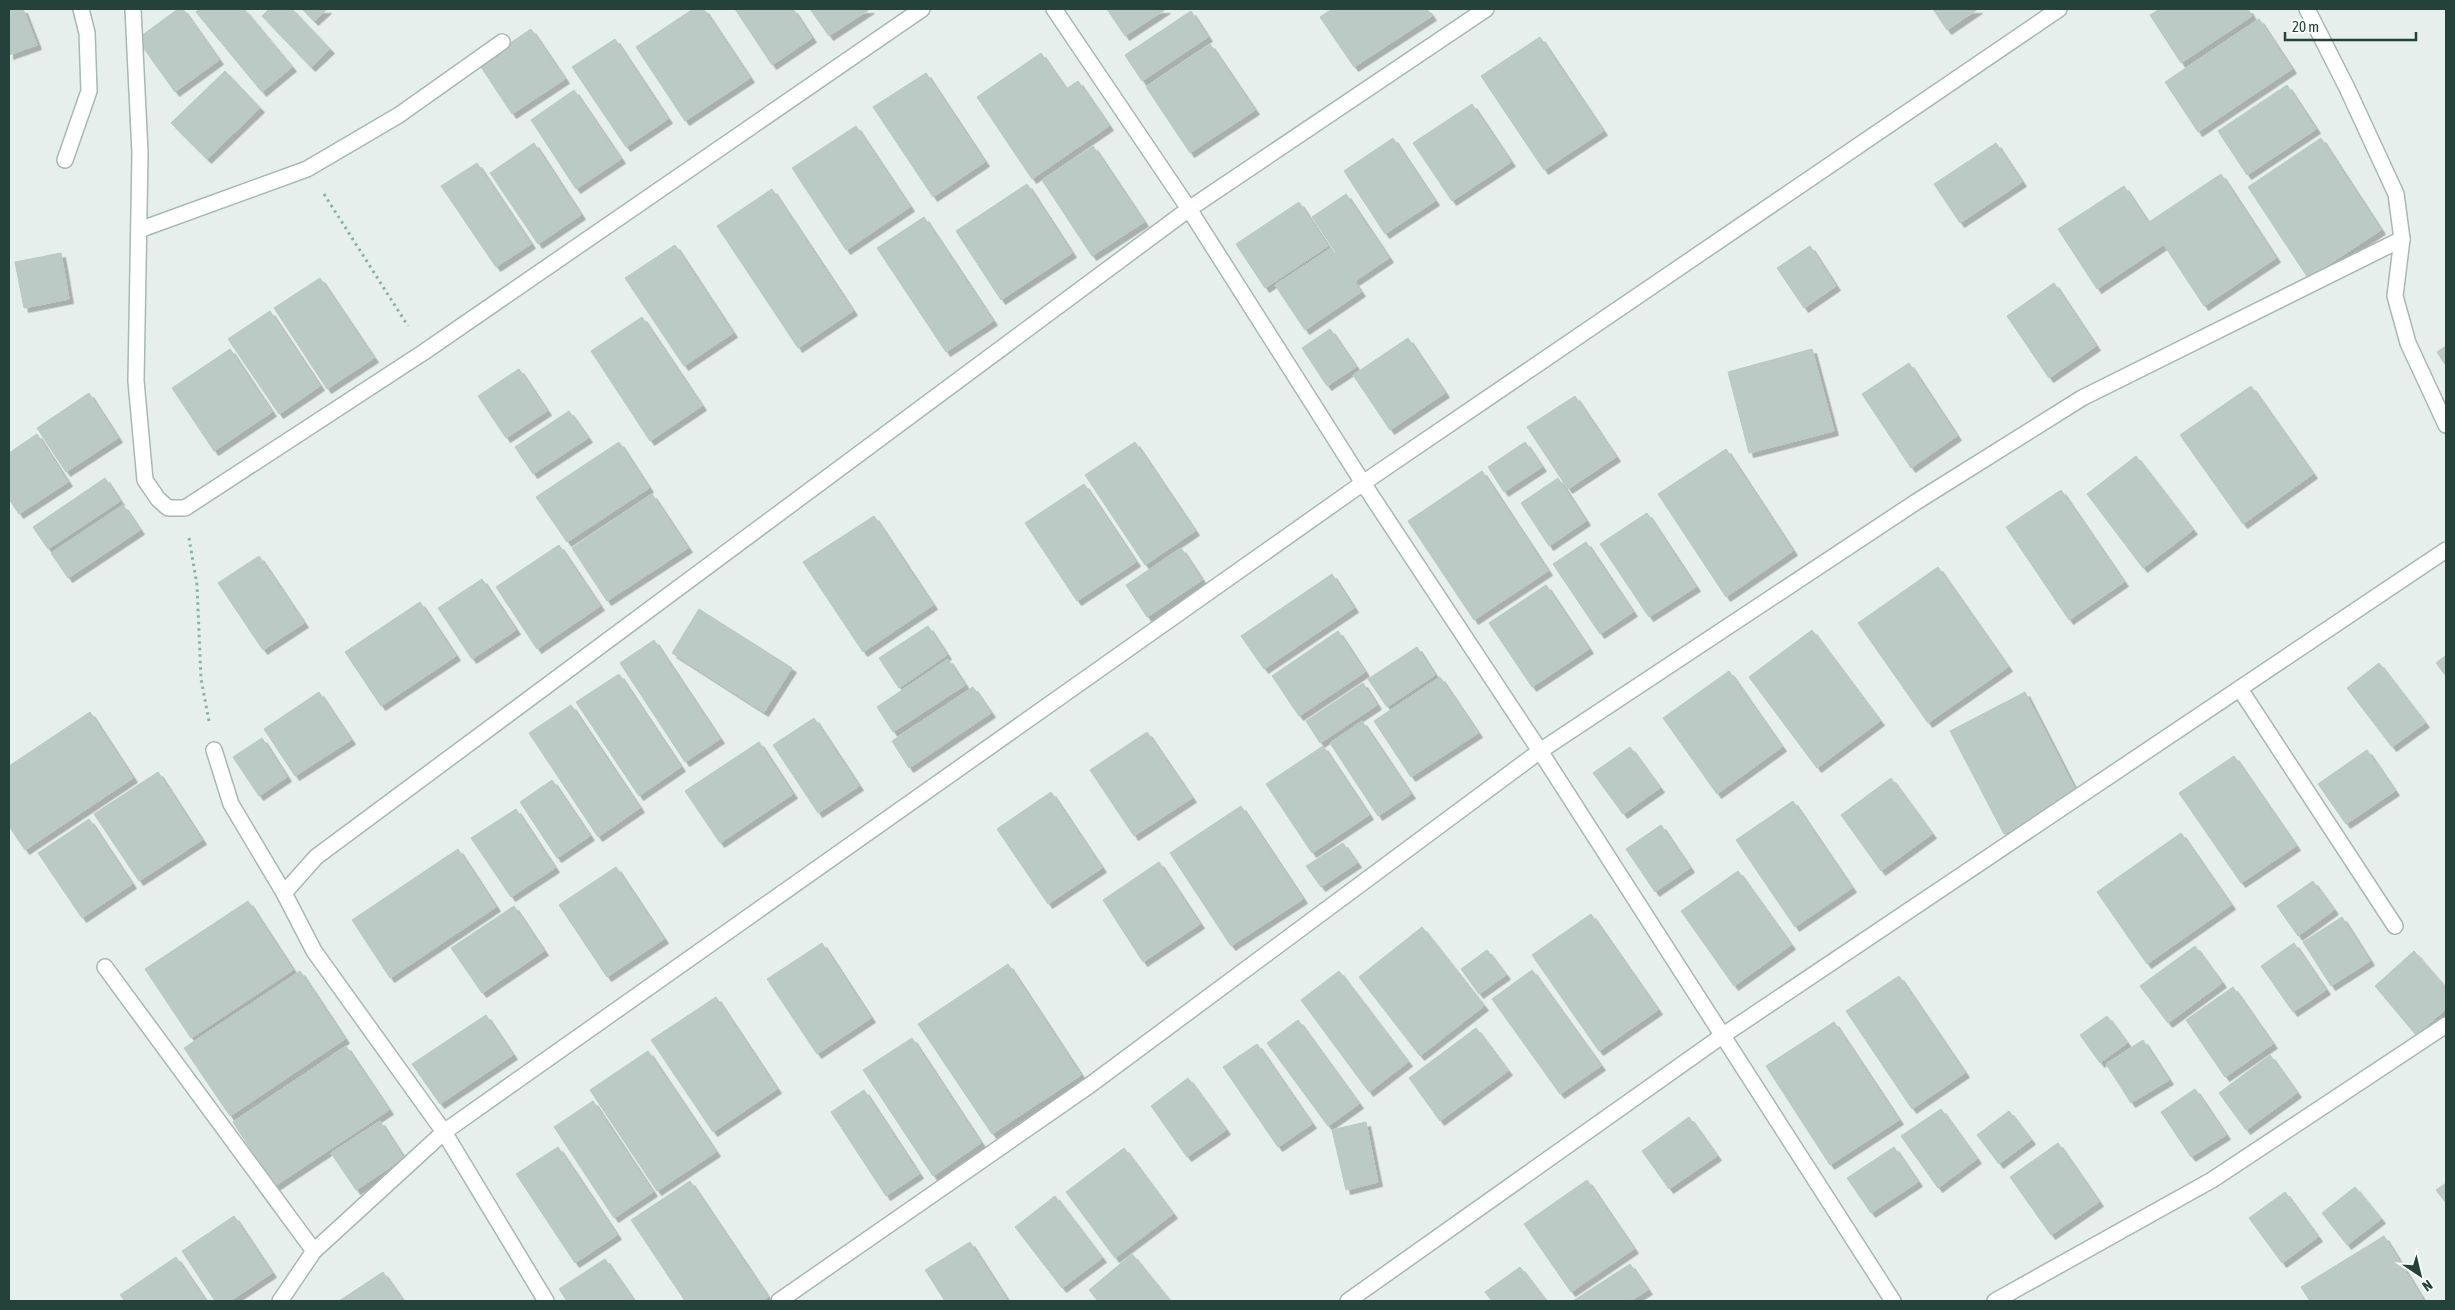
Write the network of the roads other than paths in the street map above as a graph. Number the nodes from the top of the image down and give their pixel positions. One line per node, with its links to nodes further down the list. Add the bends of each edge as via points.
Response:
1 (81, 9): 9 (street, via 87,33 89,91)
2 (922, 9): 11 (street, via 424,352 185,508 168,508 145,480 136,381)
3 (1054, 9): 10 (street)
4 (1486, 9): 10 (street)
5 (2059, 9): 14 (street)
6 (2308, 9): 12 (street, via 2396,194)
7 (134, 10): 11 (street, via 140,154)
8 (502, 42): 11 (street, via 399,115 307,169)
9 (65, 160)
10 (1189, 209): 14 (street); 19 (street, via 316,857)
11 (139, 230)
12 (2402, 239): 13 (street, via 2395,296 2408,343); 18 (street, via 2082,398 1908,508)
13 (2446, 425)
14 (1363, 483): 18 (street); 24 (street)
15 (2446, 550): 16 (street)
16 (2240, 689): 20 (street); 23 (street)
17 (214, 750): 19 (street, via 231,804)
18 (1540, 752): 23 (street); 28 (street, via 1090,1085)
19 (284, 893): 24 (street, via 314,951)
20 (2395, 926)
21 (105, 967): 25 (street)
22 (2446, 1025): 31 (street, via 2212,1180)
23 (1722, 1036): 29 (street); 30 (street)
24 (444, 1132): 25 (street); 27 (street)
25 (314, 1251): 26 (street)
26 (280, 1301)
27 (546, 1301)
28 (779, 1301)
29 (1348, 1301)
30 (1893, 1301)
31 (1996, 1301)

